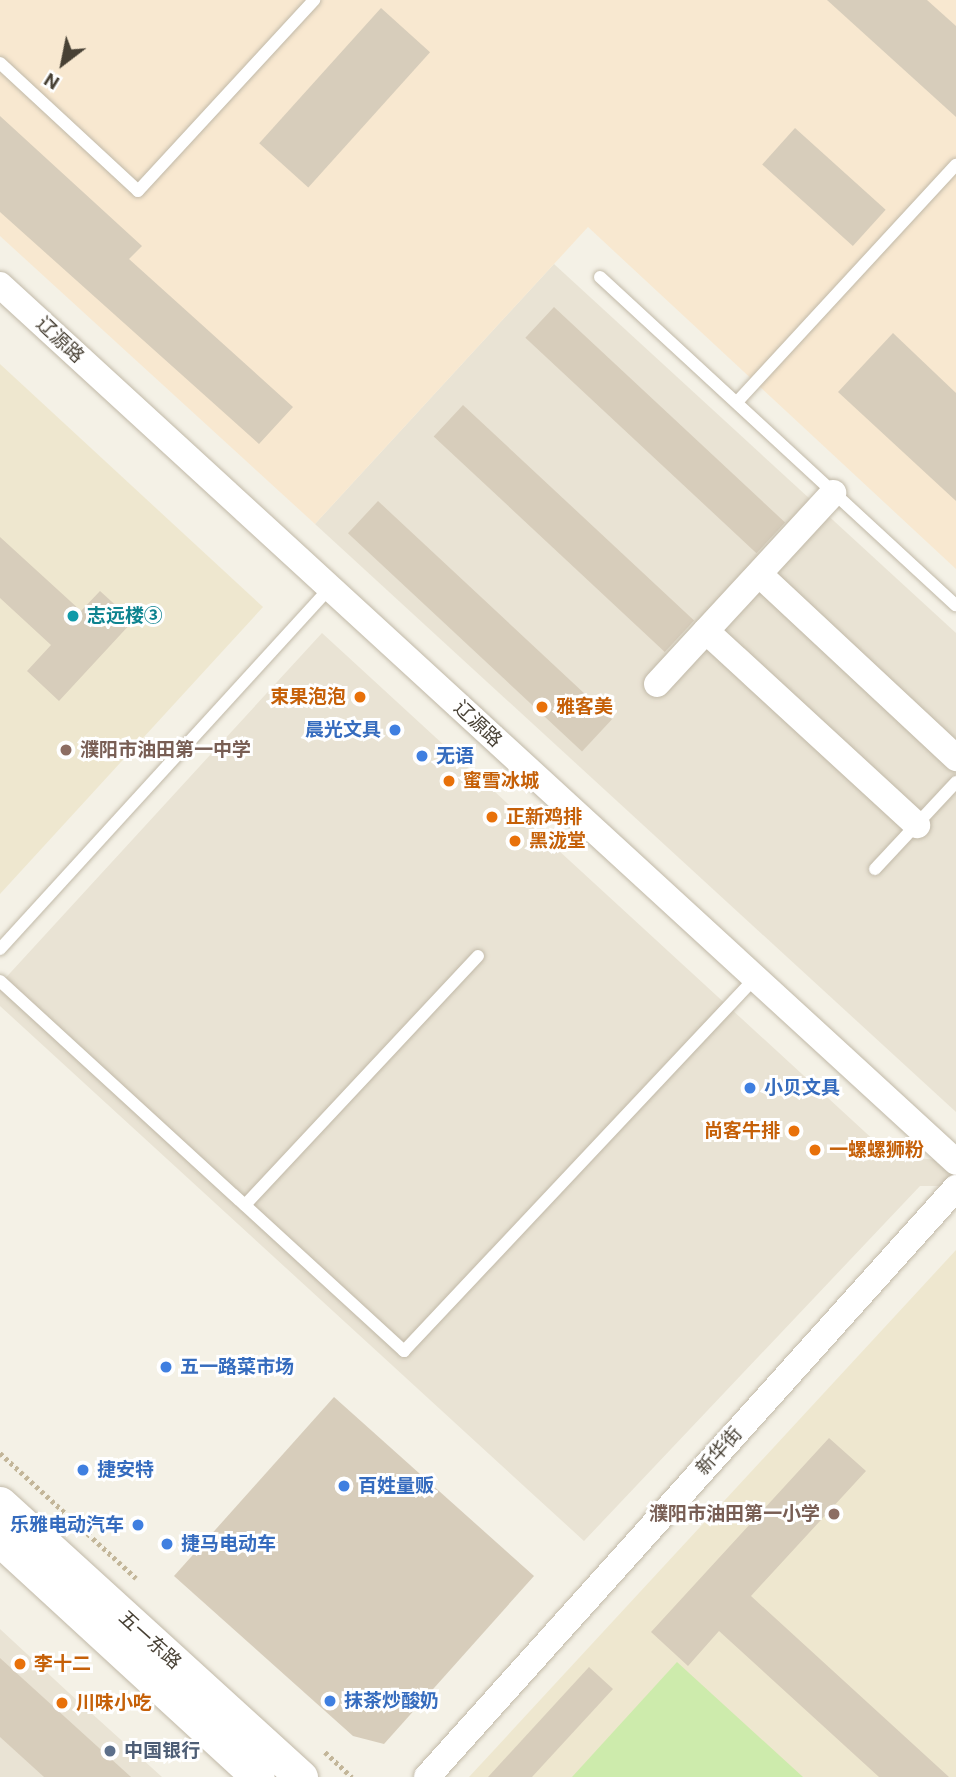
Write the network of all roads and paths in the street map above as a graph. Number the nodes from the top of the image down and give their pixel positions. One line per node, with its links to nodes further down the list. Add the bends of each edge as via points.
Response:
1 (314, 0): 2 (lane, via 138,191)
2 (0, 63)
3 (956, 165): 6 (lane)
4 (600, 277): 6 (lane)
5 (0, 285): 9 (street, 辽源路)
6 (737, 402): 7 (lane)
7 (833, 493): 8 (street); 10 (lane)
8 (759, 574): 11 (street); 13 (street)
9 (330, 587): 17 (lane); 19 (street, 辽源路)
10 (956, 605)
11 (706, 631): 12 (street); 15 (street)
12 (657, 684)
13 (956, 758)
14 (956, 782): 15 (lane)
15 (917, 825): 16 (lane)
16 (875, 869)
17 (0, 949)
18 (478, 956): 23 (lane)
19 (755, 978): 21 (street, 辽源路); 23 (lane, via 404,1351)
20 (0, 981): 23 (lane)
21 (956, 1162)
22 (956, 1188): 28 (street, 新华街)
23 (245, 1205)
24 (0, 1503): 27 (street, 五一东路)
25 (0, 1540): 26 (street, 五一东路)
26 (258, 1777)
27 (301, 1777)
28 (427, 1777)

